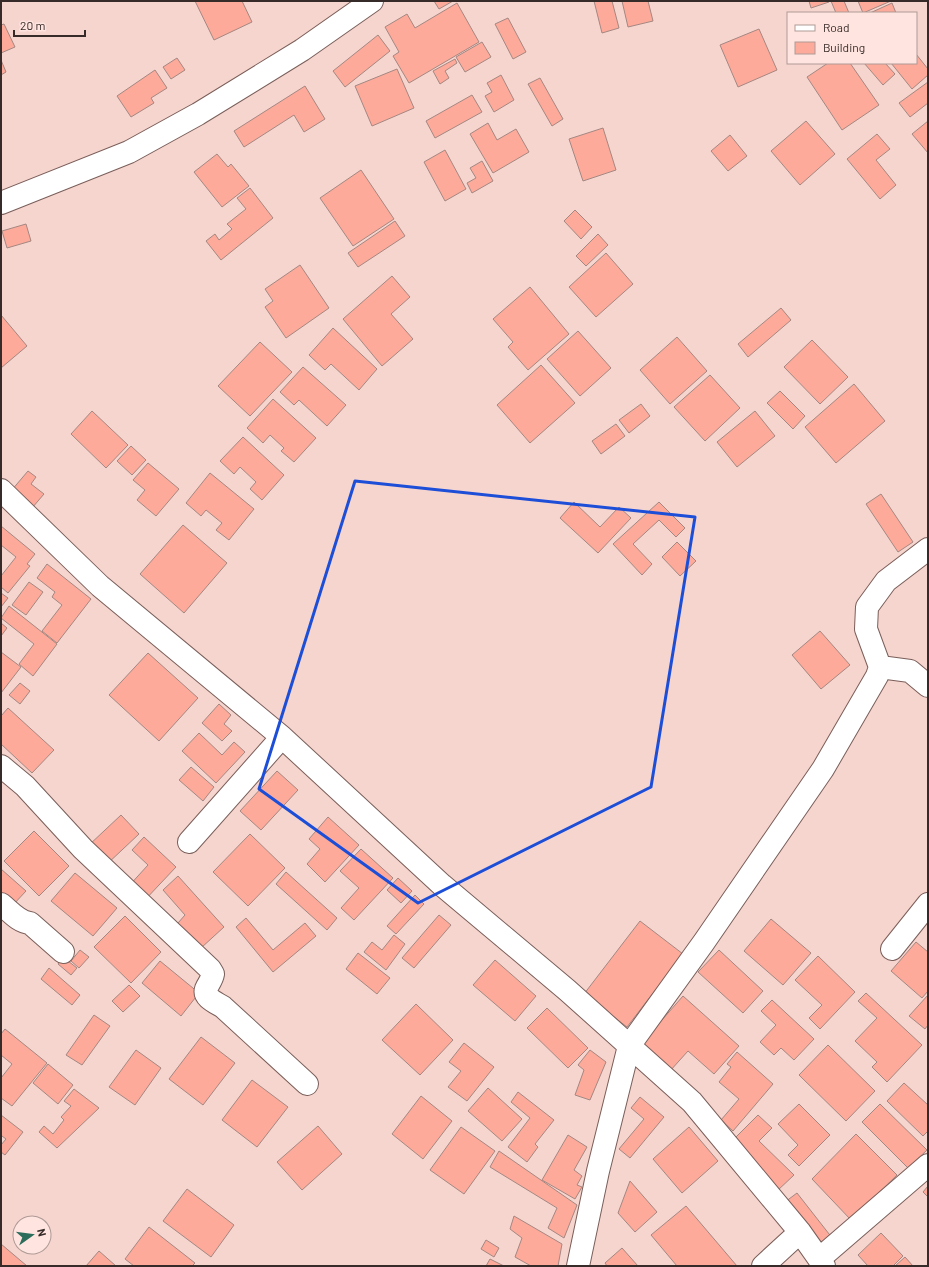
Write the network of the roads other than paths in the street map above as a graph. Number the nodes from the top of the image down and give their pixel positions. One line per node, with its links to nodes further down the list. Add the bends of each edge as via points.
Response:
1 (372, 1): 2 (street, via 302,50 150,141 129,152)
2 (1, 203)
3 (1, 490): 7 (street, via 100,586)
4 (928, 548): 5 (street, via 886,580 867,607 866,629)
5 (880, 667): 6 (street, via 910,671); 14 (street, via 823,769)
6 (928, 686)
7 (282, 737): 9 (street); 14 (street, via 442,885)
8 (1, 766): 15 (street, via 25,786 83,849 210,969 213,974 206,990 210,999 223,1007)
9 (189, 842)
10 (1, 904): 13 (street, via 23,922 30,923)
11 (928, 904): 12 (street)
12 (892, 950)
13 (63, 952)
14 (630, 1046): 17 (street, via 692,1102); 19 (street, via 598,1171)
15 (307, 1084)
16 (928, 1165): 18 (street)
17 (800, 1232): 18 (street); 20 (street)
18 (821, 1263)
19 (578, 1266)
20 (763, 1266)

